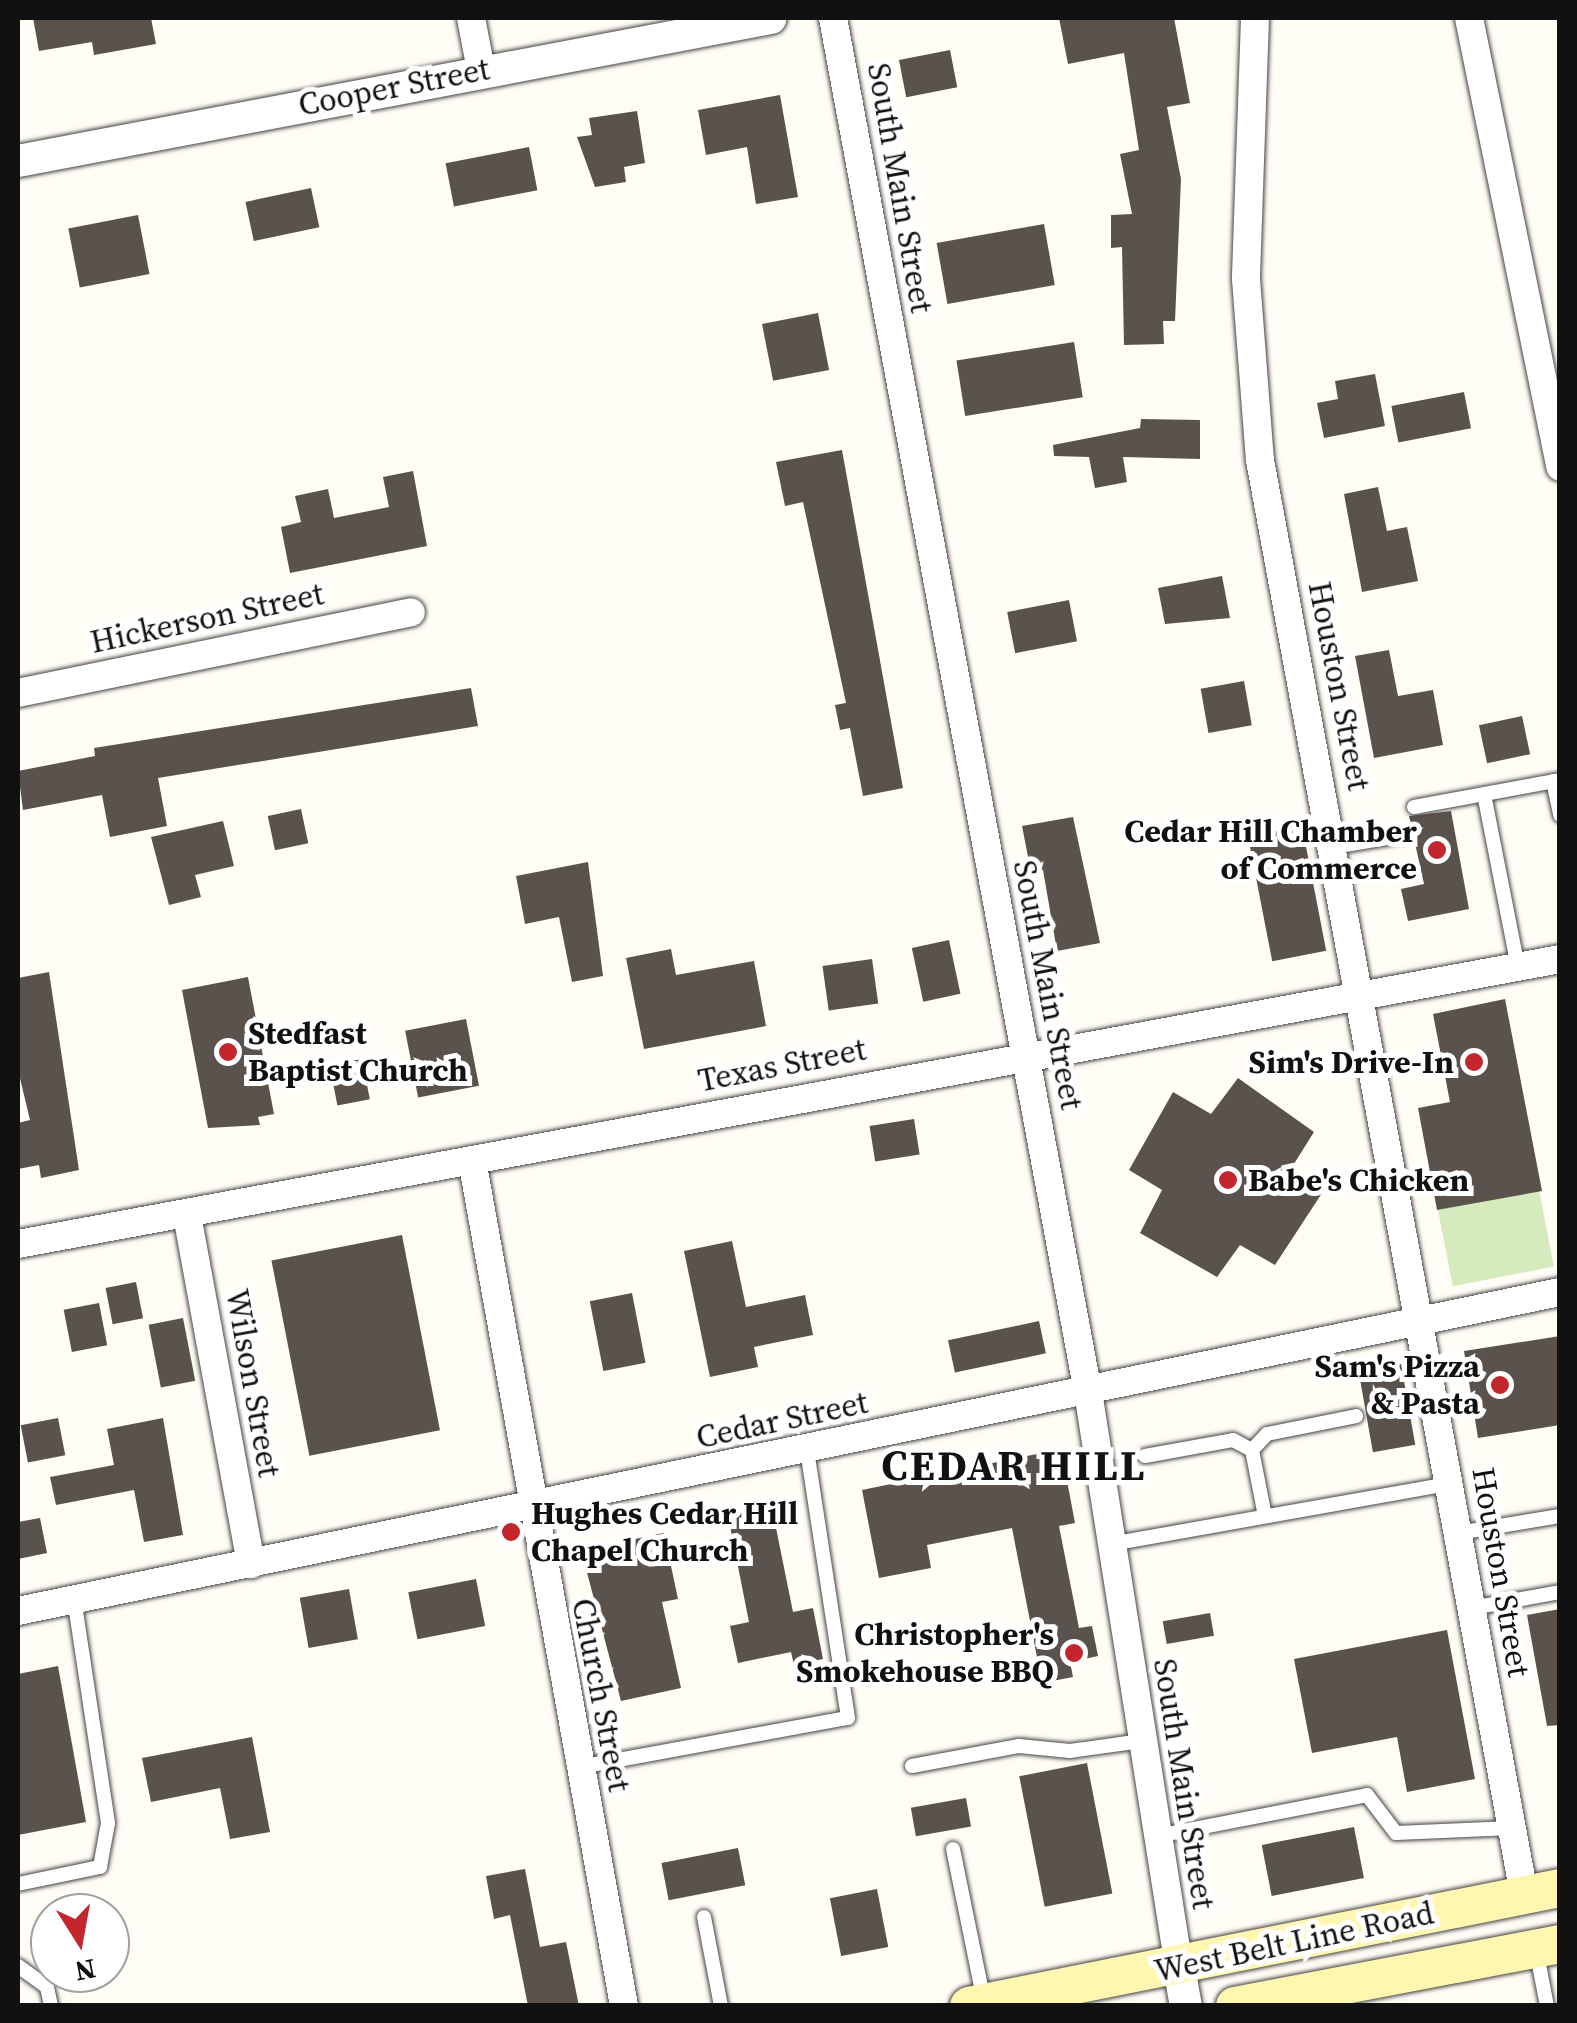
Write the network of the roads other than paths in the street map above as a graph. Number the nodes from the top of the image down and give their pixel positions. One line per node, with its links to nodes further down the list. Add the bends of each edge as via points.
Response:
1 (471, 18): 7 (street)
2 (772, 18): 6 (street, Cooper Street)
3 (833, 18): 21 (street, South Main Street)
4 (1255, 18): 17 (street, Houston Street, via 1246,279 1260,460)
5 (1468, 18): 9 (street)
6 (699, 24): 7 (street, Cooper Street)
7 (482, 70): 8 (street, Cooper Street)
8 (18, 160)
9 (1560, 467)
10 (411, 612): 11 (street, Hickerson Street)
11 (18, 693)
12 (1556, 780): 13 (lane); 15 (lane)
13 (1484, 794): 14 (lane); 19 (lane)
14 (1414, 807)
15 (1560, 815)
16 (1405, 835): 17 (lane)
17 (1334, 847): 20 (street, Houston Street)
18 (1560, 959): 19 (street, Texas Street)
19 (1518, 967): 20 (street, Texas Street)
20 (1358, 996): 21 (street, Texas Street); 26 (street, Houston Street)
21 (1025, 1054): 22 (street, Texas Street); 27 (street, South Main Street)
22 (472, 1160): 23 (street, Texas Street); 33 (street, Church Street)
23 (186, 1214): 24 (street, Texas Street); 38 (street, Wilson Street)
24 (18, 1244)
25 (1560, 1292): 26 (street, Cedar Street)
26 (1419, 1319): 27 (street, Cedar Street); 32 (street, Houston Street)
27 (1088, 1392): 30 (street, Cedar Street); 37 (street, South Main Street)
28 (1356, 1416): 29 (lane, via 1267,1434)
29 (1252, 1450): 31 (lane, via 1234,1440); 34 (lane)
30 (807, 1451): 33 (street, Cedar Street); 45 (lane, via 848,1718)
31 (1145, 1456)
32 (1449, 1484): 34 (lane); 36 (street, Houston Street)
33 (530, 1508): 38 (street, Cedar Street); 45 (street, Church Street)
34 (1266, 1516): 37 (lane)
35 (1560, 1516): 36 (lane)
36 (1458, 1533): 41 (street, Houston Street)
37 (1111, 1544): 43 (street, South Main Street)
38 (251, 1564): 40 (street, Cedar Street)
39 (1560, 1592): 41 (lane)
40 (74, 1599): 42 (street, Cedar Street); 49 (lane, via 108,1823 100,1867)
41 (1472, 1608): 46 (street, Houston Street)
42 (18, 1610)
43 (1142, 1741): 44 (lane, via 1070,1752 1019,1746); 47 (street, South Main Street)
44 (912, 1766)
45 (579, 1768): 57 (street, Church Street)
46 (1512, 1828): 47 (lane, via 1396,1834 1367,1795); 50 (street, Houston Street)
47 (1156, 1836): 54 (street, South Main Street)
48 (953, 1849): 55 (lane)
49 (18, 1884)
50 (1542, 1891): 52 (main road); 54 (main road, West Belt Line Road)
51 (704, 1917): 58 (lane)
52 (1548, 1946): 60 (main road, West Belt Line Road); 61 (lane)
53 (18, 1966): 56 (lane, via 47,1987)
54 (1179, 1967): 55 (main road, West Belt Line Road); 59 (street)
55 (976, 2004)
56 (51, 2006)
57 (624, 2006)
58 (721, 2006)
59 (1186, 2006)
60 (1235, 2006)
61 (1547, 2006)

